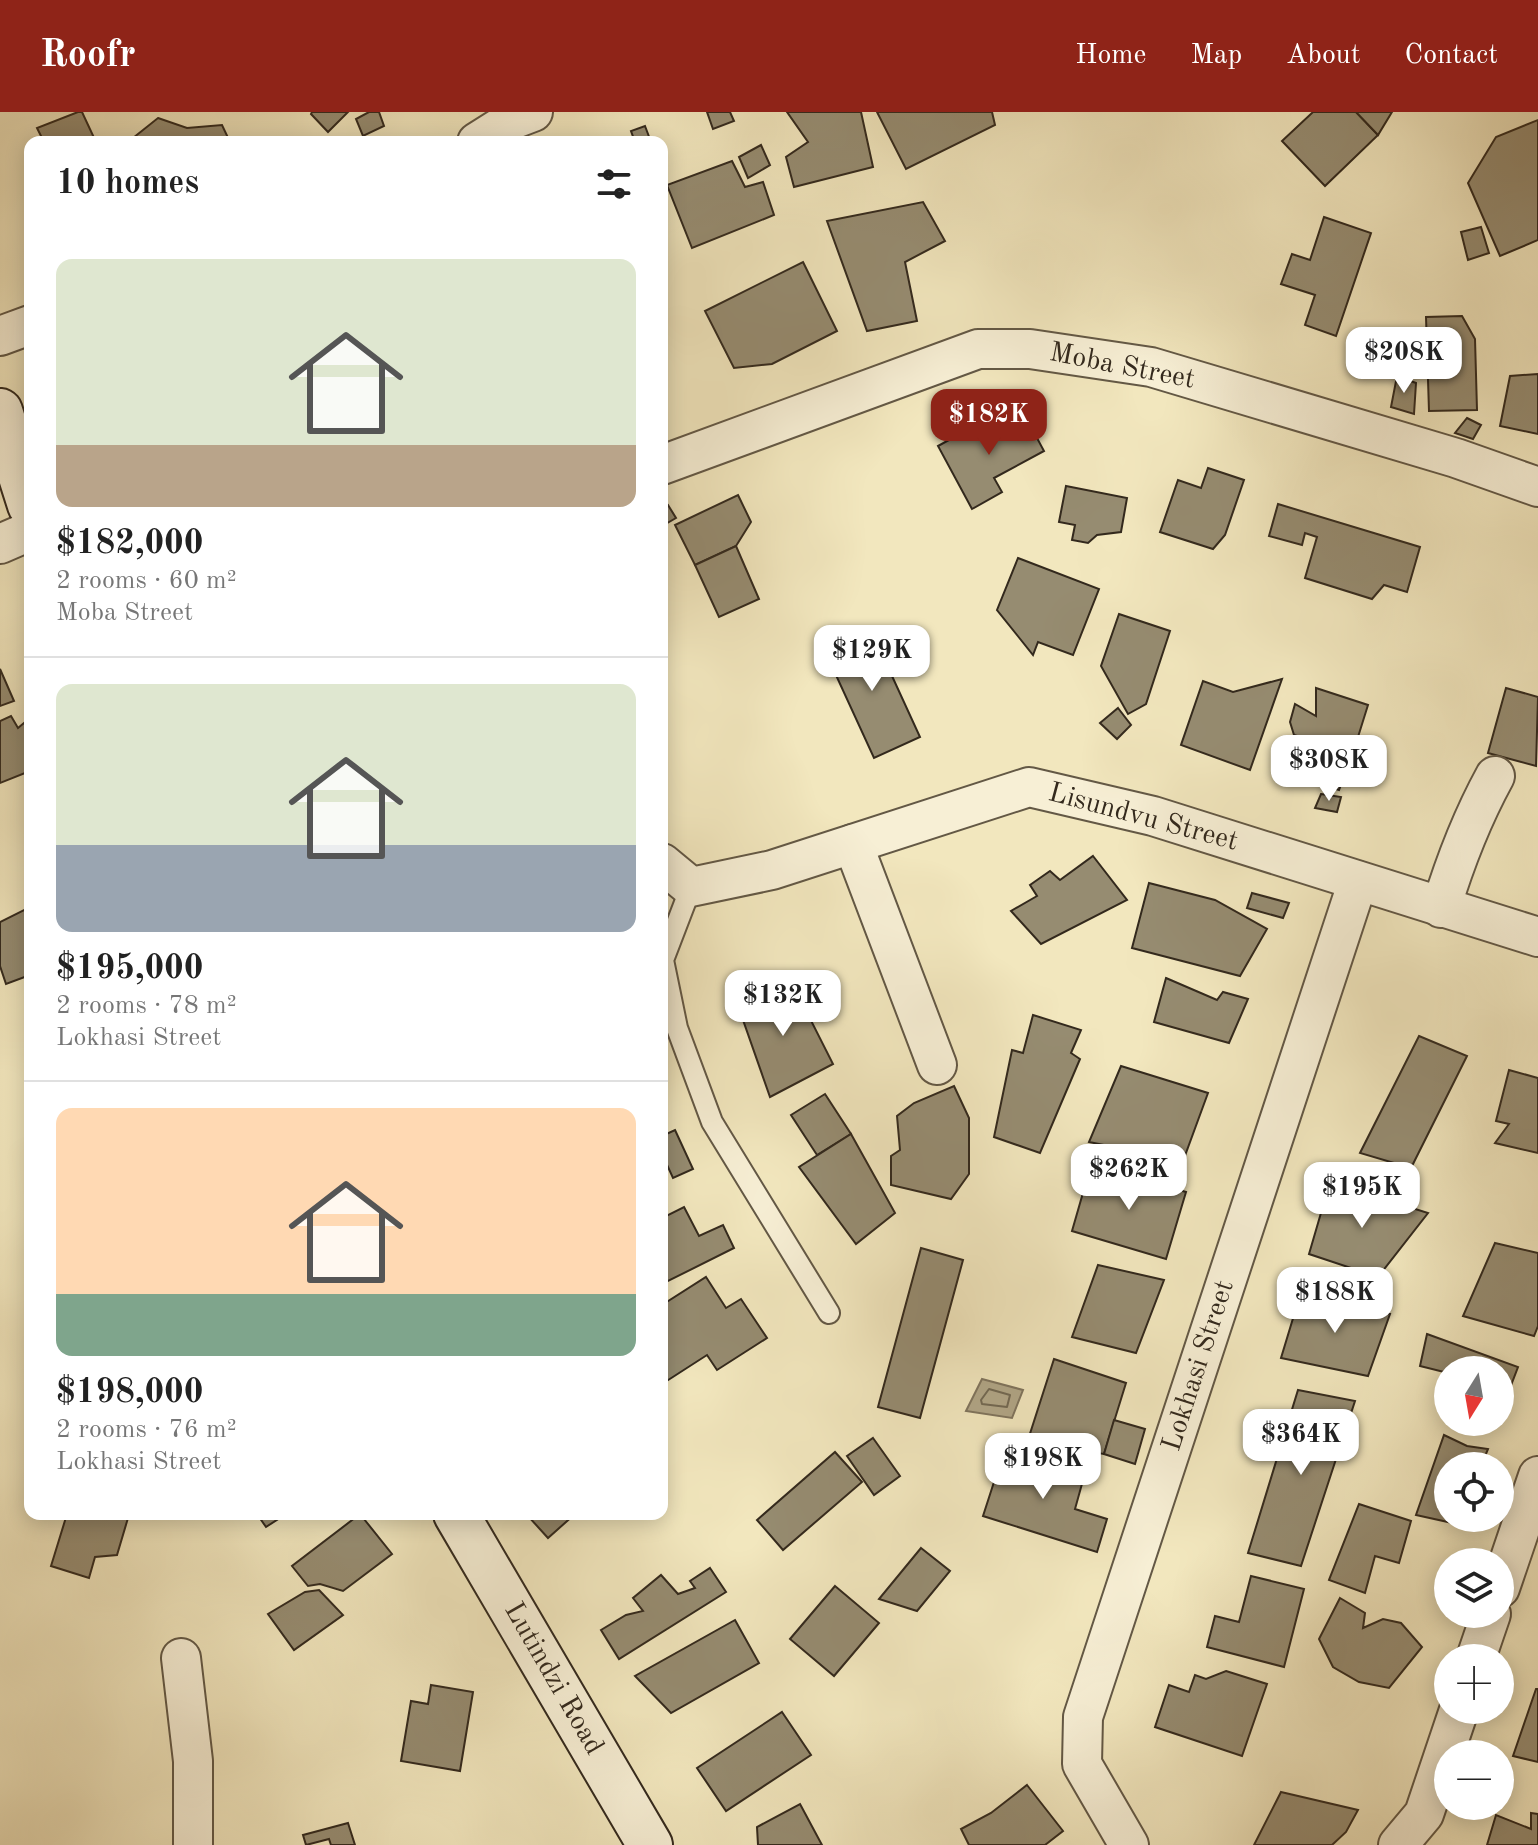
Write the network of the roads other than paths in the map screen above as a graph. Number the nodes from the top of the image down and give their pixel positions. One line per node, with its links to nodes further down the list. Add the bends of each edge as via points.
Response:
1 (533, 112): 2 (street)
2 (487, 136)
3 (24, 327): 4 (street)
4 (0, 336)
5 (0, 411): 7 (street)
6 (668, 463): 8 (street, Moba Street, via 978,349 1030,349 1151,367)
7 (24, 486)
8 (1538, 487)
9 (24, 534): 10 (street)
10 (0, 544)
11 (1495, 776): 16 (street, via 1473,819)
12 (853, 844): 14 (street, Lisundvu Street, via 1029,787 1153,816); 15 (street, Lisundvu Street, via 772,870); 20 (street)
13 (668, 868): 15 (street)
14 (1358, 881): 16 (street, Lisundvu Street); 29 (street, Lokhasi Street, via 1083,1717 1082,1764)
15 (691, 887): 18 (lane)
16 (1441, 908): 17 (street, Lisundvu Street)
17 (1538, 937)
18 (668, 947)
19 (668, 984): 21 (lane, via 677,1028 712,1122)
20 (937, 1065)
21 (829, 1313)
22 (1538, 1476): 24 (street)
23 (460, 1520): 28 (street, Lutindzi Road)
24 (1514, 1548)
25 (181, 1658): 27 (street, via 193,1761)
26 (1454, 1724): 30 (street, via 1424,1814)
27 (193, 1845)
28 (650, 1845)
29 (1129, 1845)
30 (1398, 1845)

